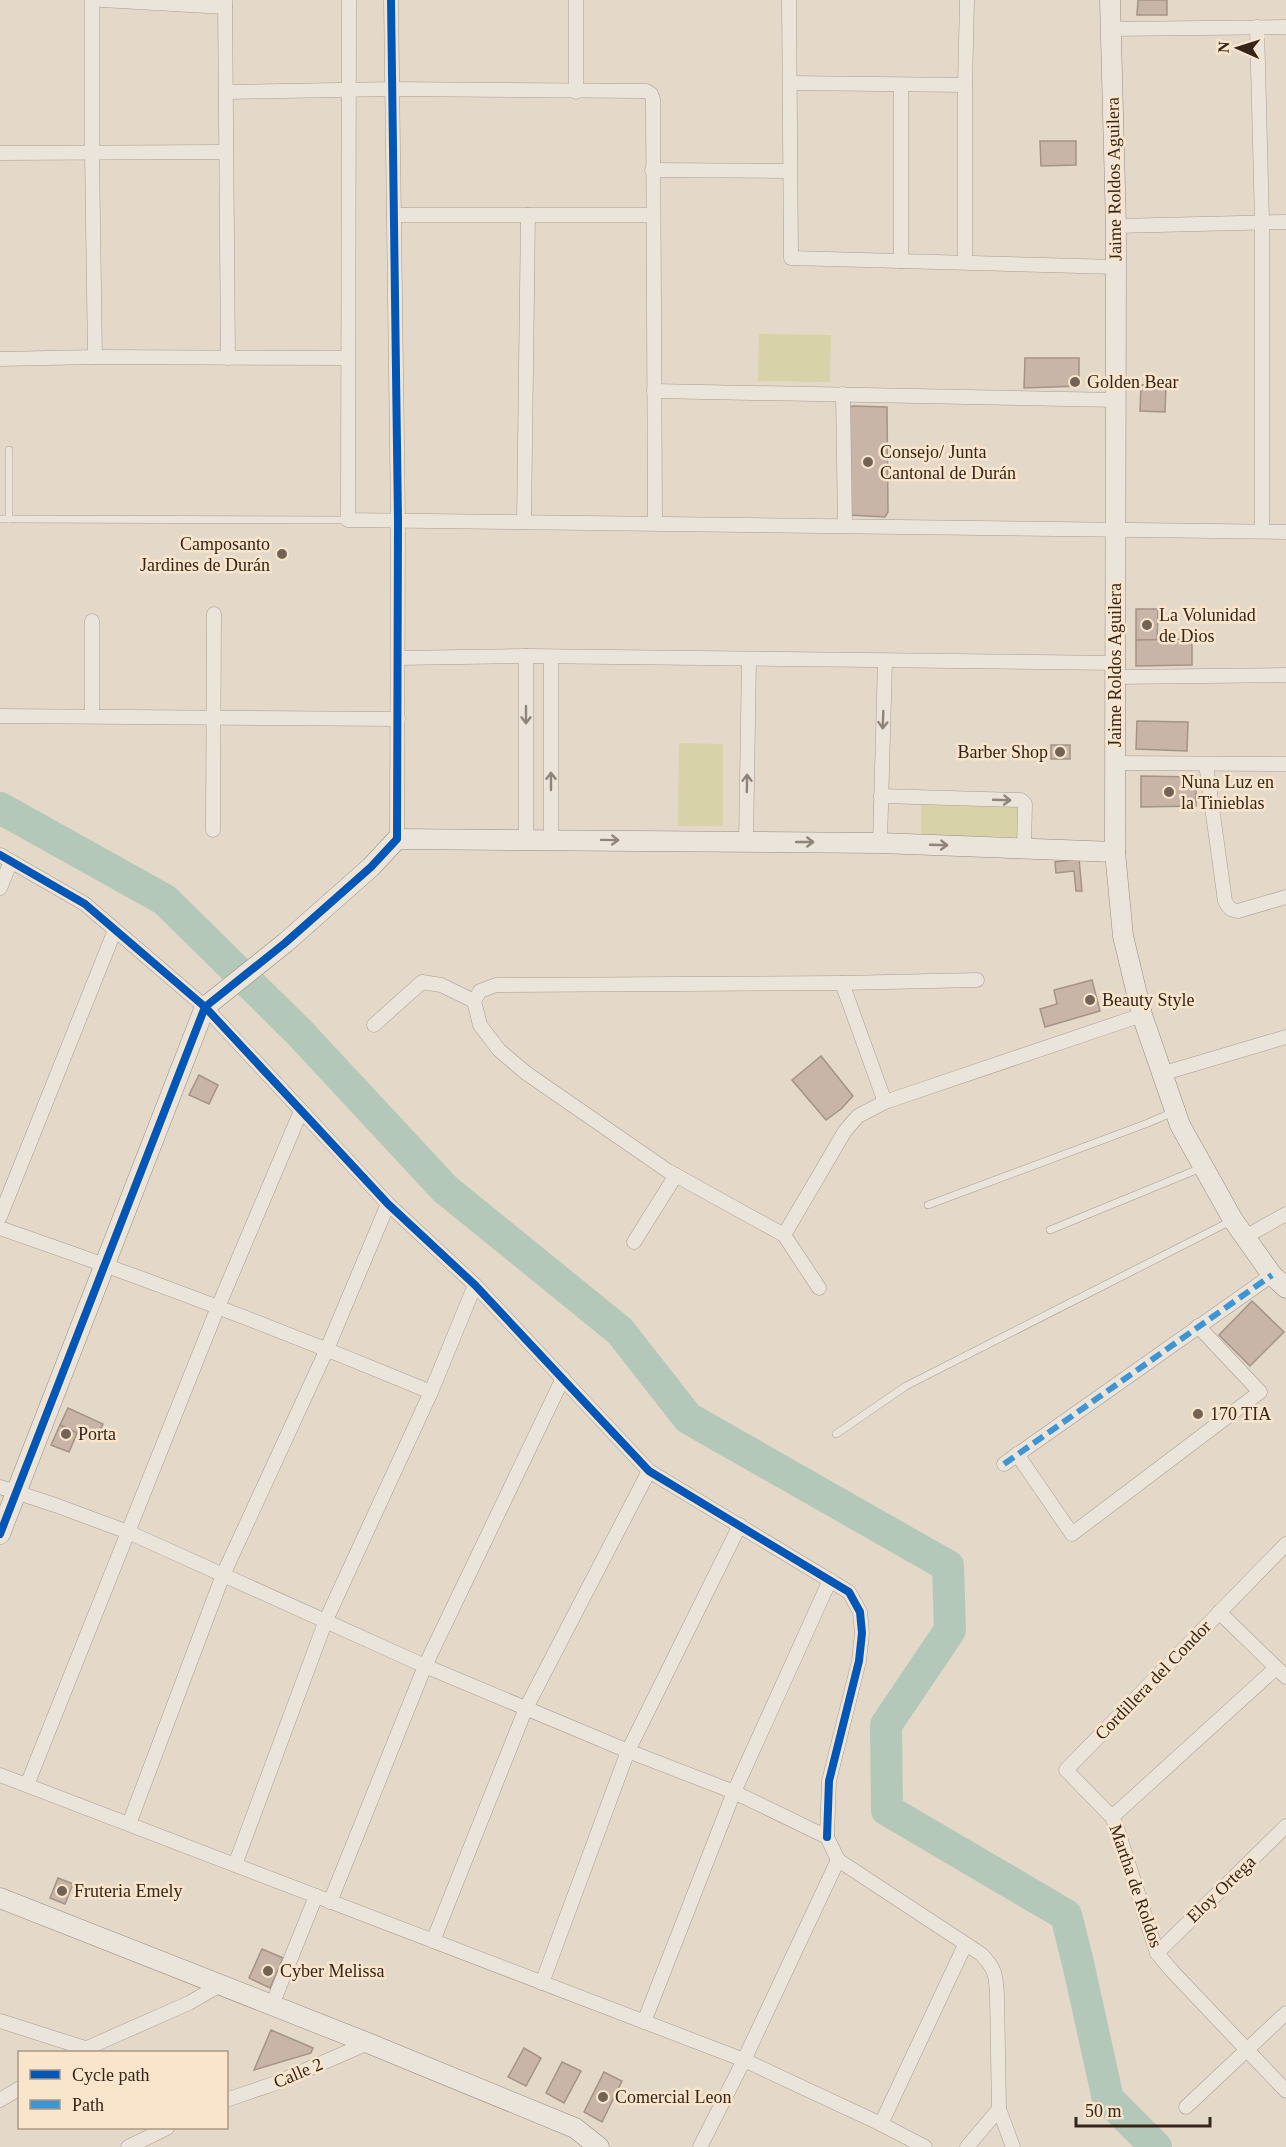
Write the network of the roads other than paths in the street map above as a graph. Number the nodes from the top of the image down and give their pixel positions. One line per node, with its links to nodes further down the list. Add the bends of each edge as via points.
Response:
1 (92, 0): 22 (street)
2 (102, 0): 9 (street)
3 (349, 0): 17 (street)
4 (391, 0): 16 (street)
5 (576, 0): 19 (street)
6 (789, 0): 13 (street)
7 (967, 0): 14 (street)
8 (1110, 0): 12 (street, Jaime Roldos Aguilera)
9 (225, 4): 18 (street)
10 (1257, 27): 11 (street); 12 (street); 28 (street)
11 (1286, 27)
12 (1111, 29): 30 (street, Jaime Roldos Aguilera)
13 (790, 83): 15 (street); 24 (street)
14 (965, 84): 15 (street); 32 (street)
15 (901, 85): 31 (street)
16 (392, 89): 17 (street); 19 (street); 25 (street)
17 (349, 90): 18 (street); 36 (street)
18 (226, 92): 20 (street)
19 (576, 92): 23 (street, via 651,94)
20 (226, 152): 22 (street); 35 (street)
21 (0, 153): 22 (street)
22 (92, 153): 34 (street)
23 (652, 170): 24 (street); 27 (street)
24 (790, 171): 31 (street, via 791,258)
25 (394, 215): 26 (street); 45 (street)
26 (528, 215): 27 (street); 46 (street)
27 (653, 215): 38 (street)
28 (1262, 222): 29 (street); 30 (street); 50 (street)
29 (1286, 222)
30 (1116, 226): 33 (street, Jaime Roldos Aguilera)
31 (901, 261): 32 (street)
32 (965, 262): 33 (street)
33 (1116, 267): 40 (street, Jaime Roldos Aguilera)
34 (95, 357): 35 (street); 37 (street)
35 (228, 358): 36 (street)
36 (348, 358): 44 (street)
37 (0, 359)
38 (654, 391): 39 (street); 47 (street)
39 (843, 394): 40 (street); 48 (street)
40 (1116, 400): 49 (street, Jaime Roldos Aguilera)
41 (9, 450): 43 (lane)
42 (0, 519): 43 (lane)
43 (9, 519): 44 (lane)
44 (348, 520): 45 (street)
45 (398, 520): 46 (street); 56 (street)
46 (524, 522): 47 (street)
47 (655, 523): 48 (street)
48 (845, 526): 49 (street)
49 (1116, 529): 50 (street); 59 (street, Jaime Roldos Aguilera)
50 (1262, 531): 51 (street)
51 (1286, 532)
52 (214, 614): 63 (street)
53 (92, 621): 62 (street)
54 (526, 656): 55 (street); 56 (street); 71 (street, one-way to 71)
55 (551, 657): 57 (street); 72 (street, one-way to 55)
56 (398, 658): 64 (street)
57 (749, 660): 58 (street); 73 (street, one-way to 57)
58 (885, 661): 59 (street); 68 (street, one-way to 68)
59 (1116, 670): 60 (street); 65 (street, Jaime Roldos Aguilera)
60 (1286, 675)
61 (0, 716): 62 (street)
62 (92, 716): 63 (street)
63 (214, 717): 64 (street); 69 (street)
64 (398, 719): 70 (street)
65 (1115, 763): 66 (street); 76 (street, Jaime Roldos Aguilera)
66 (1206, 764): 67 (street); 79 (street, via 1228,907 1238,910)
67 (1286, 764)
68 (881, 796): 74 (street); 75 (street, one-way to 75, via 1021,800 1025,804)
69 (213, 830)
70 (396, 839): 71 (street); 84 (street, via 371,867 285,943)
71 (526, 839): 72 (street)
72 (551, 839): 73 (street, one-way to 73)
73 (746, 842): 74 (street, one-way to 74)
74 (880, 843): 75 (street, one-way to 75)
75 (1024, 849): 76 (street)
76 (1115, 852): 85 (street, Jaime Roldos Aguilera, via 1123,936)
77 (5, 858): 78 (street); 80 (street, via 85,904)
78 (0, 888)
79 (1286, 897)
80 (115, 930): 84 (street); 97 (street)
81 (977, 980): 82 (street)
82 (842, 983): 83 (street, via 496,985 480,991); 89 (street)
83 (474, 1001): 86 (street, via 441,985 423,982); 93 (street, via 480,1025 499,1050 526,1073)
84 (210, 1003): 90 (street); 104 (street)
85 (1142, 1015): 88 (street, Jaime Roldos Aguilera); 89 (street)
86 (374, 1025)
87 (1286, 1037): 88 (street)
88 (1161, 1074): 91 (street, Jaime Roldos Aguilera)
89 (885, 1102): 101 (street, via 858,1116 845,1131)
90 (301, 1111): 94 (street); 108 (street)
91 (1175, 1111): 92 (street, Jaime Roldos Aguilera); 95 (lane)
92 (1204, 1167): 98 (street, Jaime Roldos Aguilera); 100 (lane)
93 (676, 1175): 101 (street); 103 (street)
94 (388, 1204): 106 (street); 110 (street)
95 (928, 1205)
96 (1286, 1214): 102 (street)
97 (0, 1217)
98 (1233, 1220): 102 (street, Jaime Roldos Aguilera); 113 (lane, via 906,1386)
99 (0, 1228): 104 (street)
100 (1050, 1230)
101 (784, 1235): 107 (street)
102 (1245, 1237): 105 (street, Jaime Roldos Aguilera)
103 (634, 1242)
104 (106, 1264): 108 (street); 117 (street)
105 (1279, 1281): 109 (street)
106 (475, 1286): 111 (street); 112 (street)
107 (819, 1288)
108 (218, 1307): 110 (street); 119 (street)
109 (1198, 1326): 114 (street); 114 (street, via 1260,1392 1072,1534)
110 (327, 1349): 112 (street); 122 (street)
111 (562, 1378): 116 (street); 126 (street)
112 (431, 1392): 125 (street)
113 (836, 1434)
114 (1017, 1454): 115 (street)
115 (1004, 1464)
116 (649, 1471): 118 (street); 128 (street)
117 (8, 1490): 119 (street); 120 (street)
118 (740, 1526): 123 (street); 129 (street)
119 (128, 1532): 122 (street); 131 (street)
120 (0, 1534)
121 (1286, 1544): 124 (street, Cordillera del Condor)
122 (223, 1575): 125 (street); 134 (street)
123 (830, 1580): 132 (street); 136 (street, via 849,1592 855,1602 862,1634 860,1661 829,1781)
124 (1220, 1612): 127 (street); 133 (street, Cordillera del Condor, via 1066,1770)
125 (326, 1620): 126 (street); 138 (street)
126 (425, 1666): 128 (street); 141 (street)
127 (1281, 1672): 133 (street, Martha de Roldos)
128 (526, 1708): 129 (street); 142 (street)
129 (628, 1751): 132 (street); 145 (street)
130 (0, 1775): 131 (street)
131 (27, 1785): 134 (street)
132 (734, 1792): 136 (street); 150 (street)
133 (1112, 1817): 144 (street, Martha de Roldos)
134 (129, 1824): 138 (street)
135 (1286, 1826): 144 (street, Eloy Ortega)
136 (827, 1837): 137 (street)
137 (838, 1860): 143 (street); 154 (street)
138 (235, 1865): 139 (street)
139 (316, 1896): 141 (street); 147 (street)
140 (0, 1898): 146 (street)
141 (330, 1902): 142 (street)
142 (433, 1941): 145 (street)
143 (965, 1945): 160 (street, via 992,1965 996,1977); 161 (street)
144 (1157, 1953): 153 (street, Martha de Roldos)
145 (542, 1983): 150 (street)
146 (219, 1985): 147 (street); 152 (street, via 189,2003)
147 (272, 2005): 151 (street)
148 (1286, 2013): 153 (street)
149 (0, 2021): 152 (street)
150 (644, 2022): 154 (street)
151 (368, 2043): 157 (street, Calle 2); 164 (street, via 575,2128)
152 (82, 2050)
153 (1248, 2050): 156 (street, Martha de Roldos); 159 (street)
154 (744, 2060): 161 (street); 165 (street)
155 (18, 2089): 158 (street)
156 (1286, 2091)
157 (228, 2099)
158 (0, 2100)
159 (1186, 2107)
160 (999, 2109): 167 (street); 168 (street)
161 (881, 2124): 166 (street)
162 (163, 2129): 163 (street)
163 (128, 2147)
164 (599, 2147)
165 (700, 2147)
166 (926, 2147)
167 (967, 2147)
168 (1013, 2147)

